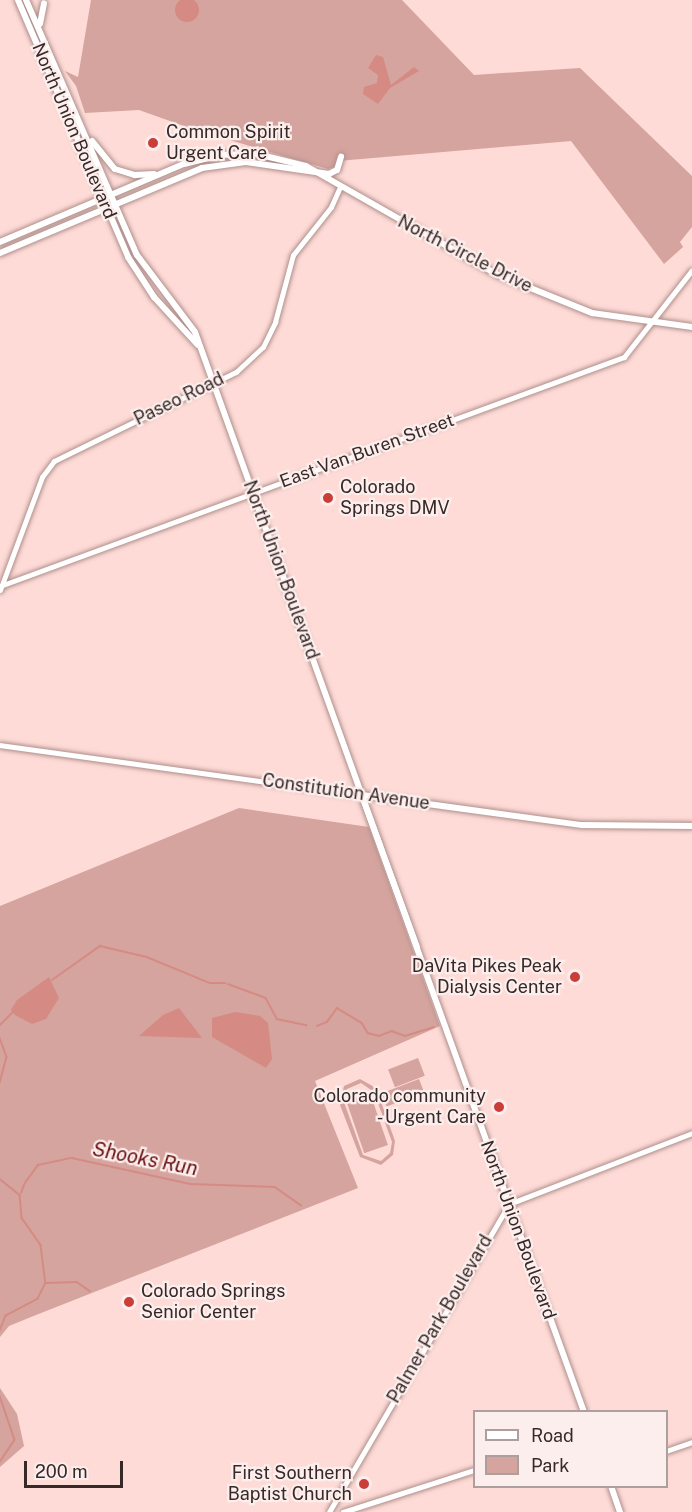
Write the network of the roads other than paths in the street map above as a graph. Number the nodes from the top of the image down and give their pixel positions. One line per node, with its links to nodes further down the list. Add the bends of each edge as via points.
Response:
1 (18, 0): 3 (main road, North Union Boulevard)
2 (27, 1): 4 (main road, North Union Boulevard); 6 (main road, via 44,3)
3 (21, 8): 4 (main road); 5 (main road, North Union Boulevard)
4 (34, 15): 5 (main road); 6 (main road, North Union Boulevard)
5 (31, 27): 13 (main road, North Union Boulevard)
6 (40, 28): 7 (main road, North Union Boulevard)
7 (82, 127): 9 (main road, via 115,169 135,175); 12 (main road, North Union Boulevard)
8 (341, 157): 10 (main road, via 335,172)
9 (163, 172): 10 (main road, North Circle Drive, via 201,159 246,153 285,158); 12 (main road, North Circle Drive)
10 (315, 174): 11 (main road, North Circle Drive); 14 (main road, North Circle Drive, via 256,162 219,164)
11 (340, 187): 19 (main road, North Circle Drive, via 496,274 592,313); 22 (street, Paseo Road, via 331,207 293,255 275,322 263,347 243,367)
12 (110, 194): 13 (main road, North Circle Drive); 14 (main road, North Union Boulevard)
13 (101, 198): 15 (main road, North Union Boulevard); 16 (main road, North Circle Drive)
14 (114, 203): 15 (main road, North Circle Drive); 21 (main road, North Union Boulevard, via 143,267 195,332)
15 (105, 206): 17 (main road, North Circle Drive); 21 (main road, North Union Boulevard, via 143,283)
16 (0, 242)
17 (0, 253)
18 (692, 270): 19 (street, East Van Buren Street)
19 (654, 323): 20 (main road, North Circle Drive); 23 (street, East Van Buren Street, via 624,357)
20 (692, 327)
21 (198, 345): 22 (main road, North Union Boulevard)
22 (214, 382): 23 (main road, North Union Boulevard); 24 (street, Paseo Road, via 54,461 42,477)
23 (254, 493): 24 (street, East Van Buren Street); 26 (main road, North Union Boulevard)
24 (1, 587)
25 (0, 745): 26 (street, Constitution Avenue)
26 (362, 795): 27 (main road, Constitution Avenue, via 582,825); 29 (main road, North Union Boulevard)
27 (692, 826)
28 (692, 1133): 29 (street)
29 (509, 1204): 30 (main road, North Union Boulevard); 35 (street, Palmer Park Boulevard)
30 (583, 1410)
31 (692, 1442): 32 (street)
32 (668, 1450)
33 (473, 1470): 36 (street)
34 (612, 1488): 38 (main road)
35 (338, 1498): 36 (street); 37 (street, Palmer Park Boulevard)
36 (345, 1511)
37 (329, 1512)
38 (620, 1512)

